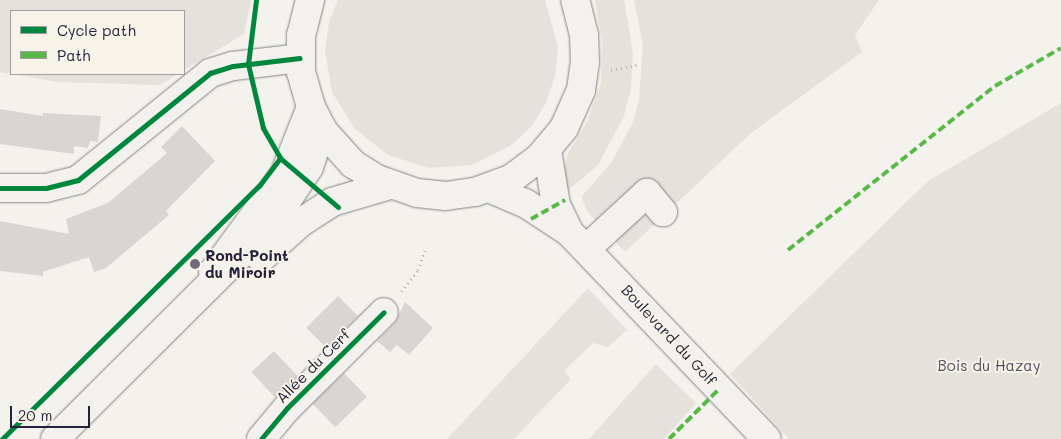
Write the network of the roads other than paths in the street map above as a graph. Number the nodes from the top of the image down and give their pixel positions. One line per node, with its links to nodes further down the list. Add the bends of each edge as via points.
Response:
1 (310, 0): 3 (main road, via 301,35)
2 (577, 3): 5 (main road, via 585,49 580,90 564,128)
3 (300, 58): 4 (main road); 7 (main road, via 233,66 210,73 78,180 46,188)
4 (316, 118): 6 (main road, via 353,164); 12 (main road, via 309,167 283,208 204,295)
5 (548, 150): 8 (main road, via 521,173); 10 (main road, Boulevard du Golf, via 556,205)
6 (390, 185): 8 (main road, via 432,196 461,195); 13 (main road, via 347,195 300,223)
7 (0, 188)
8 (489, 188): 10 (main road, Boulevard du Golf, via 525,203)
9 (663, 212): 10 (main road, via 647,193)
10 (577, 240): 15 (main road, Boulevard du Golf)
11 (384, 312): 14 (main road, Allée du Cerf, via 287,408)
12 (55, 439)
13 (76, 439)
14 (261, 439)
15 (768, 439)

